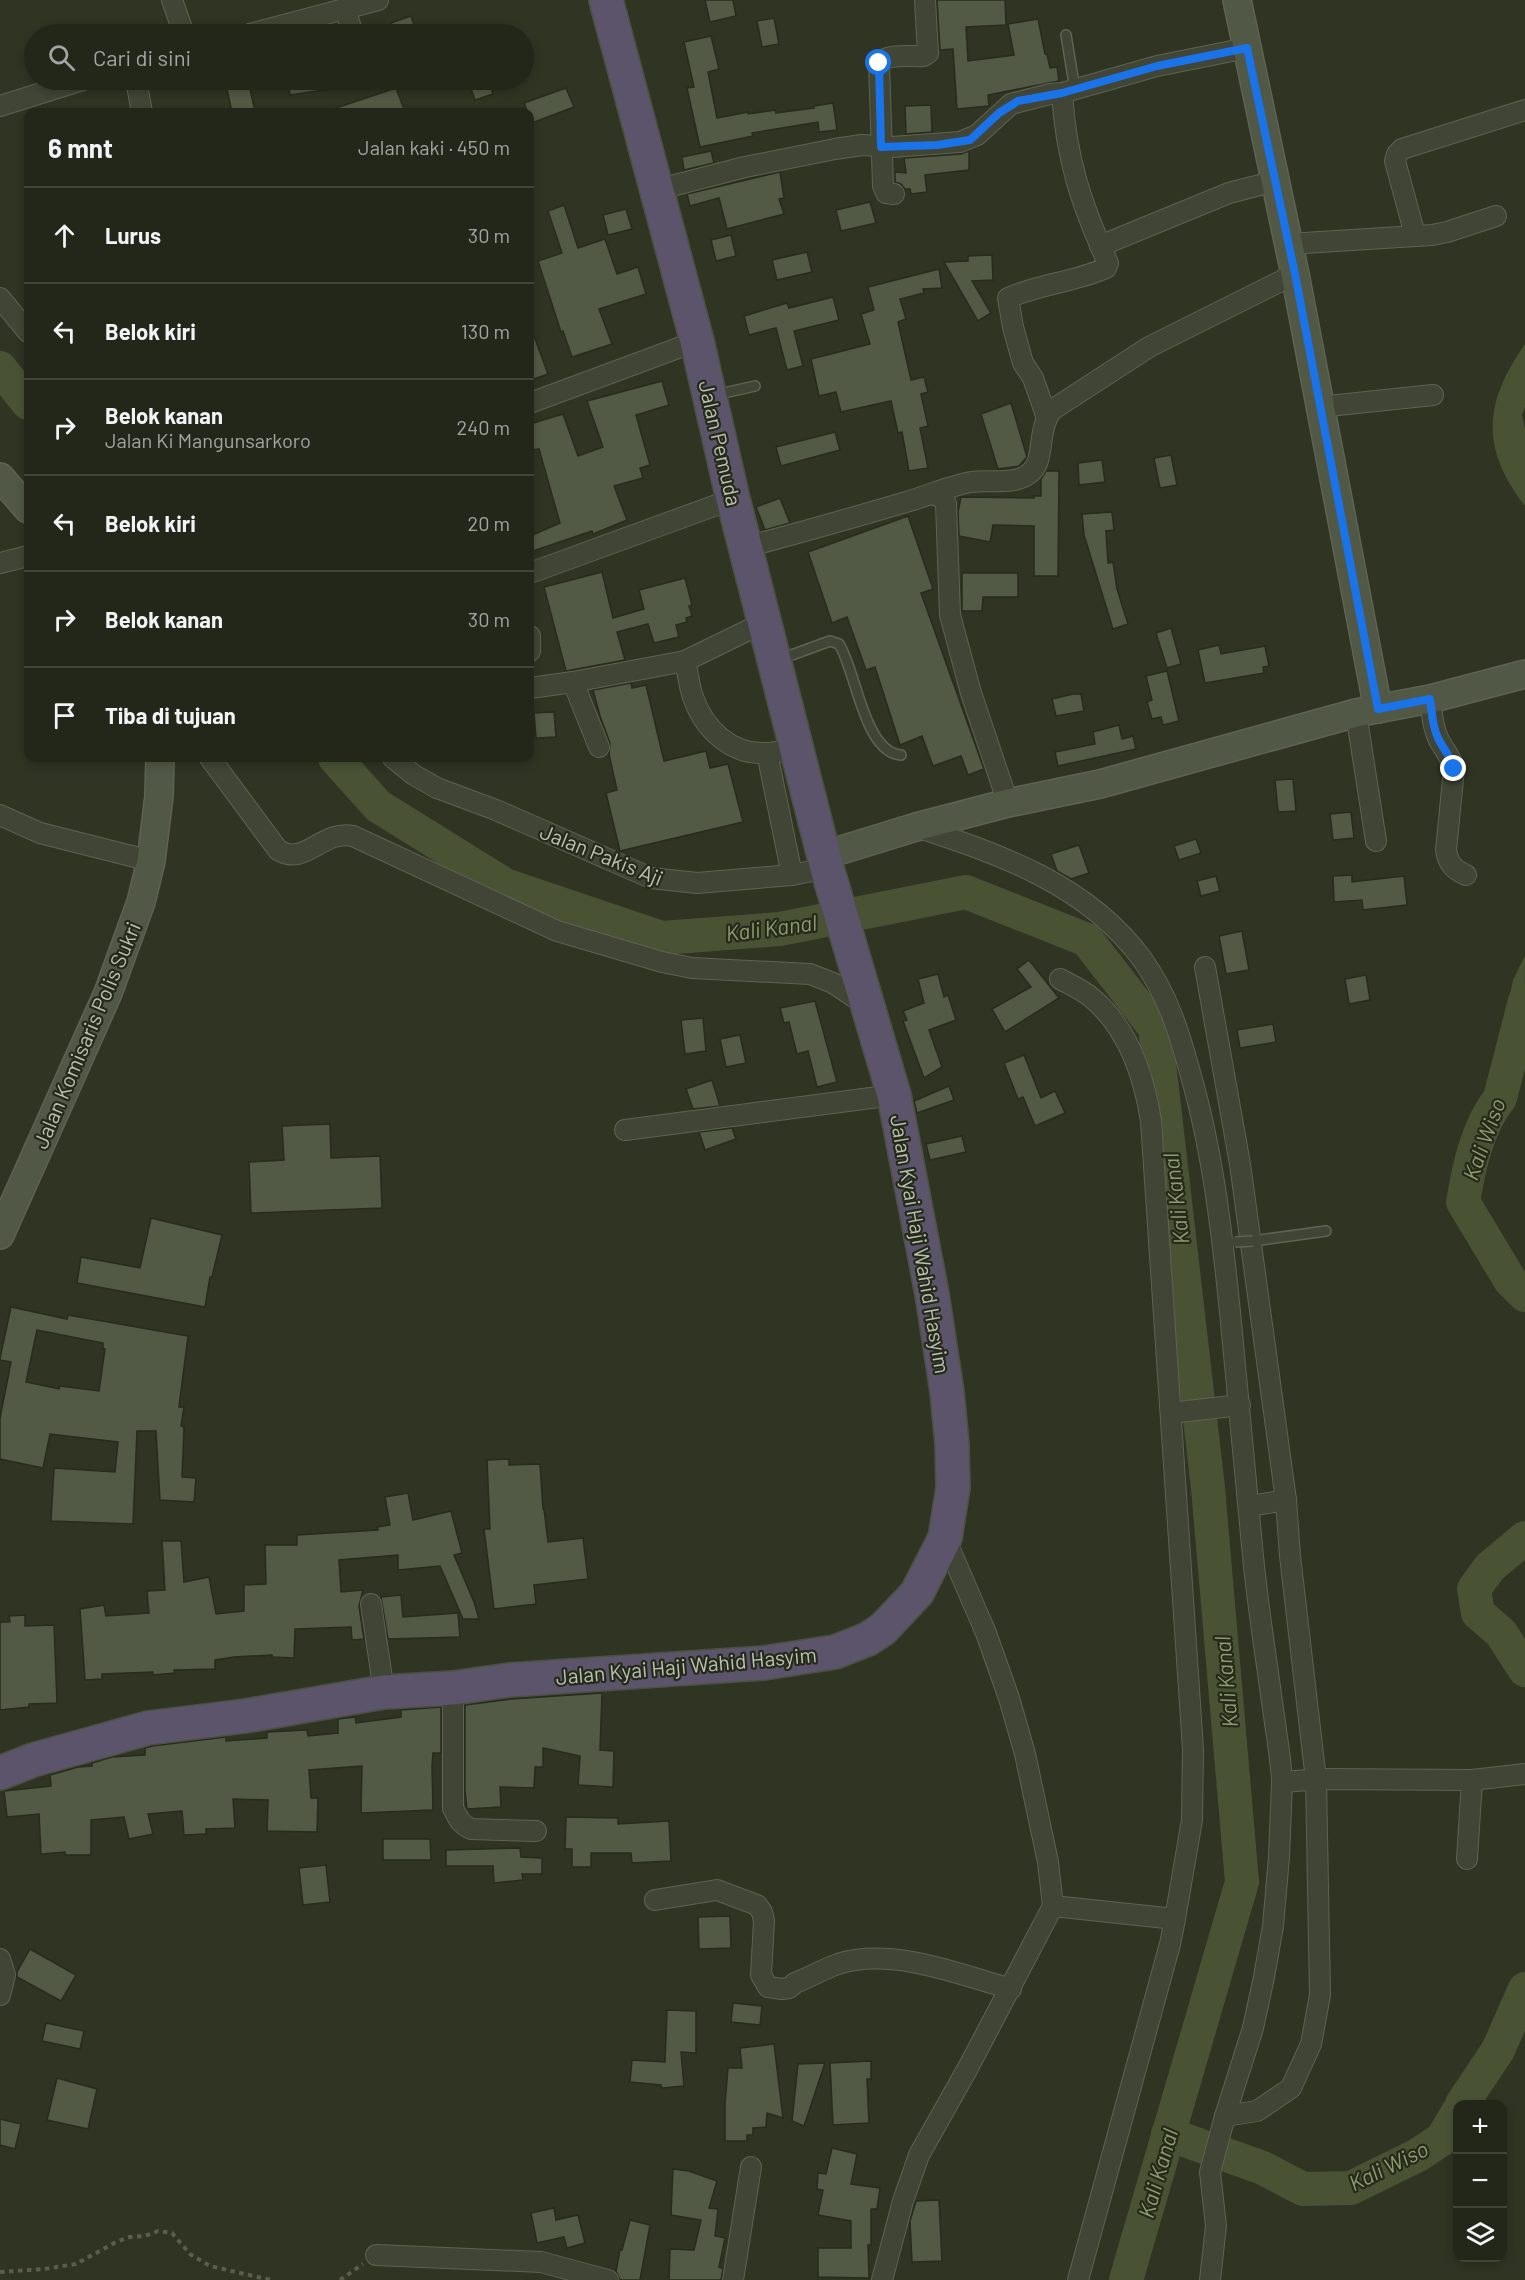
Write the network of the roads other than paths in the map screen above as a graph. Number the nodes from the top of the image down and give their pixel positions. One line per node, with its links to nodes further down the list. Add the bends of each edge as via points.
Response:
1 (172, 0): 7 (street)
2 (378, 0): 6 (street)
3 (606, 0): 20 (highway, Jalan Pemuda)
4 (925, 0): 18 (street, via 927,53 888,57 879,63)
5 (1237, 0): 11 (main road)
6 (345, 9): 8 (street); 9 (street)
7 (180, 24)
8 (288, 24)
9 (350, 24)
10 (1066, 35): 14 (lane)
11 (1247, 48): 14 (street, via 1157,66); 19 (main road)
12 (52, 90): 15 (street)
13 (138, 90): 16 (street)
14 (1068, 91): 18 (street, via 1011,104 970,140); 25 (street, via 1064,132 1074,177)
15 (0, 106)
16 (141, 108)
17 (1525, 110): 23 (street, via 1398,152 1395,161)
18 (881, 147): 20 (street, via 835,148); 21 (street, via 883,186 886,193)
19 (1275, 182): 24 (main road); 25 (street, via 1229,193)
20 (656, 190): 29 (highway, Jalan Pemuda)
21 (894, 195)
22 (1496, 216): 23 (street, via 1447,232)
23 (1414, 235): 24 (street)
24 (1288, 244): 26 (main road)
25 (1100, 246): 35 (street, via 1108,263 1106,268 1008,298 1023,363 1033,378)
26 (1295, 274): 34 (main road); 35 (street, via 1149,347 1052,410)
27 (0, 298): 28 (street)
28 (24, 327)
29 (697, 341): 32 (highway, Jalan Pemuda); 33 (street)
30 (755, 386): 32 (lane)
31 (1433, 395): 34 (street)
32 (710, 397): 38 (highway, Jalan Pemuda)
33 (534, 402)
34 (1319, 407): 51 (main road)
35 (1047, 418): 37 (street, via 1039,459 1026,476 1002,482 966,483)
36 (0, 477): 39 (main road)
37 (933, 494): 40 (street); 59 (street, via 946,504 950,615)
38 (733, 499): 40 (highway, Jalan Pemuda); 43 (street)
39 (24, 504)
40 (746, 547): 44 (highway, Jalan Pemuda)
41 (24, 557): 42 (street)
42 (0, 563)
43 (534, 572)
44 (765, 622): 45 (street); 46 (highway, Jalan Pemuda)
45 (685, 661): 48 (street); 54 (street, via 693,697 715,734 742,750)
46 (776, 661): 53 (highway, Jalan Pemuda); 55 (lane, via 830,641 839,644 873,734 888,752)
47 (1525, 674): 50 (main road)
48 (573, 682): 49 (street); 52 (street)
49 (534, 687)
50 (1430, 699): 51 (main road); 65 (street, via 1434,728 1454,769 1447,859 1452,867)
51 (1367, 711): 59 (main road, via 1100,784); 62 (street)
52 (599, 747)
53 (798, 748): 54 (street); 64 (highway, Jalan Pemuda)
54 (767, 753): 66 (street)
55 (901, 755)
56 (160, 762): 63 (main road, Jalan Komisaris Polis Sukri)
57 (213, 762): 69 (street, via 278,850 286,855 305,851 334,835 353,836 557,931 692,968 810,974)
58 (398, 762): 66 (street, Jalan Pakis Aji, via 437,788 651,878 697,883)
59 (1008, 803): 61 (main road)
60 (0, 815): 63 (street, via 40,833)
61 (916, 827): 64 (main road); 74 (street, via 978,847 1065,888 1109,922 1142,959 1178,1031 1196,1092)
62 (1376, 841)
63 (150, 861): 73 (main road, Jalan Komisaris Polis Sukri, via 141,902 108,993)
64 (828, 870): 66 (street, Jalan Pakis Aji); 69 (highway, Jalan Kyai Haji Wahid Hasyim)
65 (1466, 874)
66 (792, 875)
67 (1204, 967): 77 (street, via 1240,1164)
68 (1060, 979): 76 (street, via 1090,996 1106,1011 1129,1046 1146,1093)
69 (864, 996): 70 (highway, Jalan Kyai Haji Wahid Hasyim)
70 (894, 1095): 71 (street); 79 (highway, Jalan Kyai Haji Wahid Hasyim, via 947,1392 953,1488)
71 (625, 1130)
72 (1326, 1232): 74 (lane, bridge)
73 (0, 1235)
74 (1229, 1244): 75 (street)
75 (1239, 1405): 76 (street); 78 (street)
76 (1172, 1413): 92 (street, via 1193,1749 1192,1820)
77 (1286, 1500): 78 (street); 85 (street)
78 (1250, 1506): 87 (street, via 1253,1557)
79 (945, 1538): 81 (highway, Jalan Kyai Haji Wahid Hasyim, via 917,1593 883,1629 868,1640 835,1652 764,1663 509,1680); 91 (street, via 1009,1698 1048,1862)
80 (371, 1604): 82 (street)
81 (453, 1688): 82 (highway, Jalan Kyai Haji Wahid Hasyim); 88 (street, via 453,1808 458,1819 471,1829)
82 (384, 1692): 83 (highway, Jalan Kyai Haji Wahid Hasyim, via 148,1728)
83 (0, 1773)
84 (1525, 1774): 86 (street)
85 (1319, 1779): 86 (street); 87 (street); 96 (street, via 1320,1995 1311,2044 1291,2088 1257,2112)
86 (1472, 1780): 89 (street)
87 (1288, 1782): 96 (street, via 1273,1926 1253,2028)
88 (536, 1831)
89 (1467, 1859)
90 (655, 1900): 94 (street, via 717,1890 757,1905 764,1921 761,1975 768,1988 789,1988 840,1964 880,1959 912,1962)
91 (1053, 1906): 92 (street); 94 (street)
92 (1175, 1919): 102 (street)
93 (0, 1959): 95 (street, via 5,1975)
94 (1011, 1989): 101 (street, via 919,2155)
95 (0, 1995)
96 (1223, 2123): 103 (street, via 1210,2172 1216,2226)
97 (751, 2167): 100 (street)
98 (376, 2255): 99 (street, via 541,2262)
99 (608, 2280)
100 (733, 2280)
101 (882, 2280)
102 (1078, 2280)
103 (1210, 2280)

